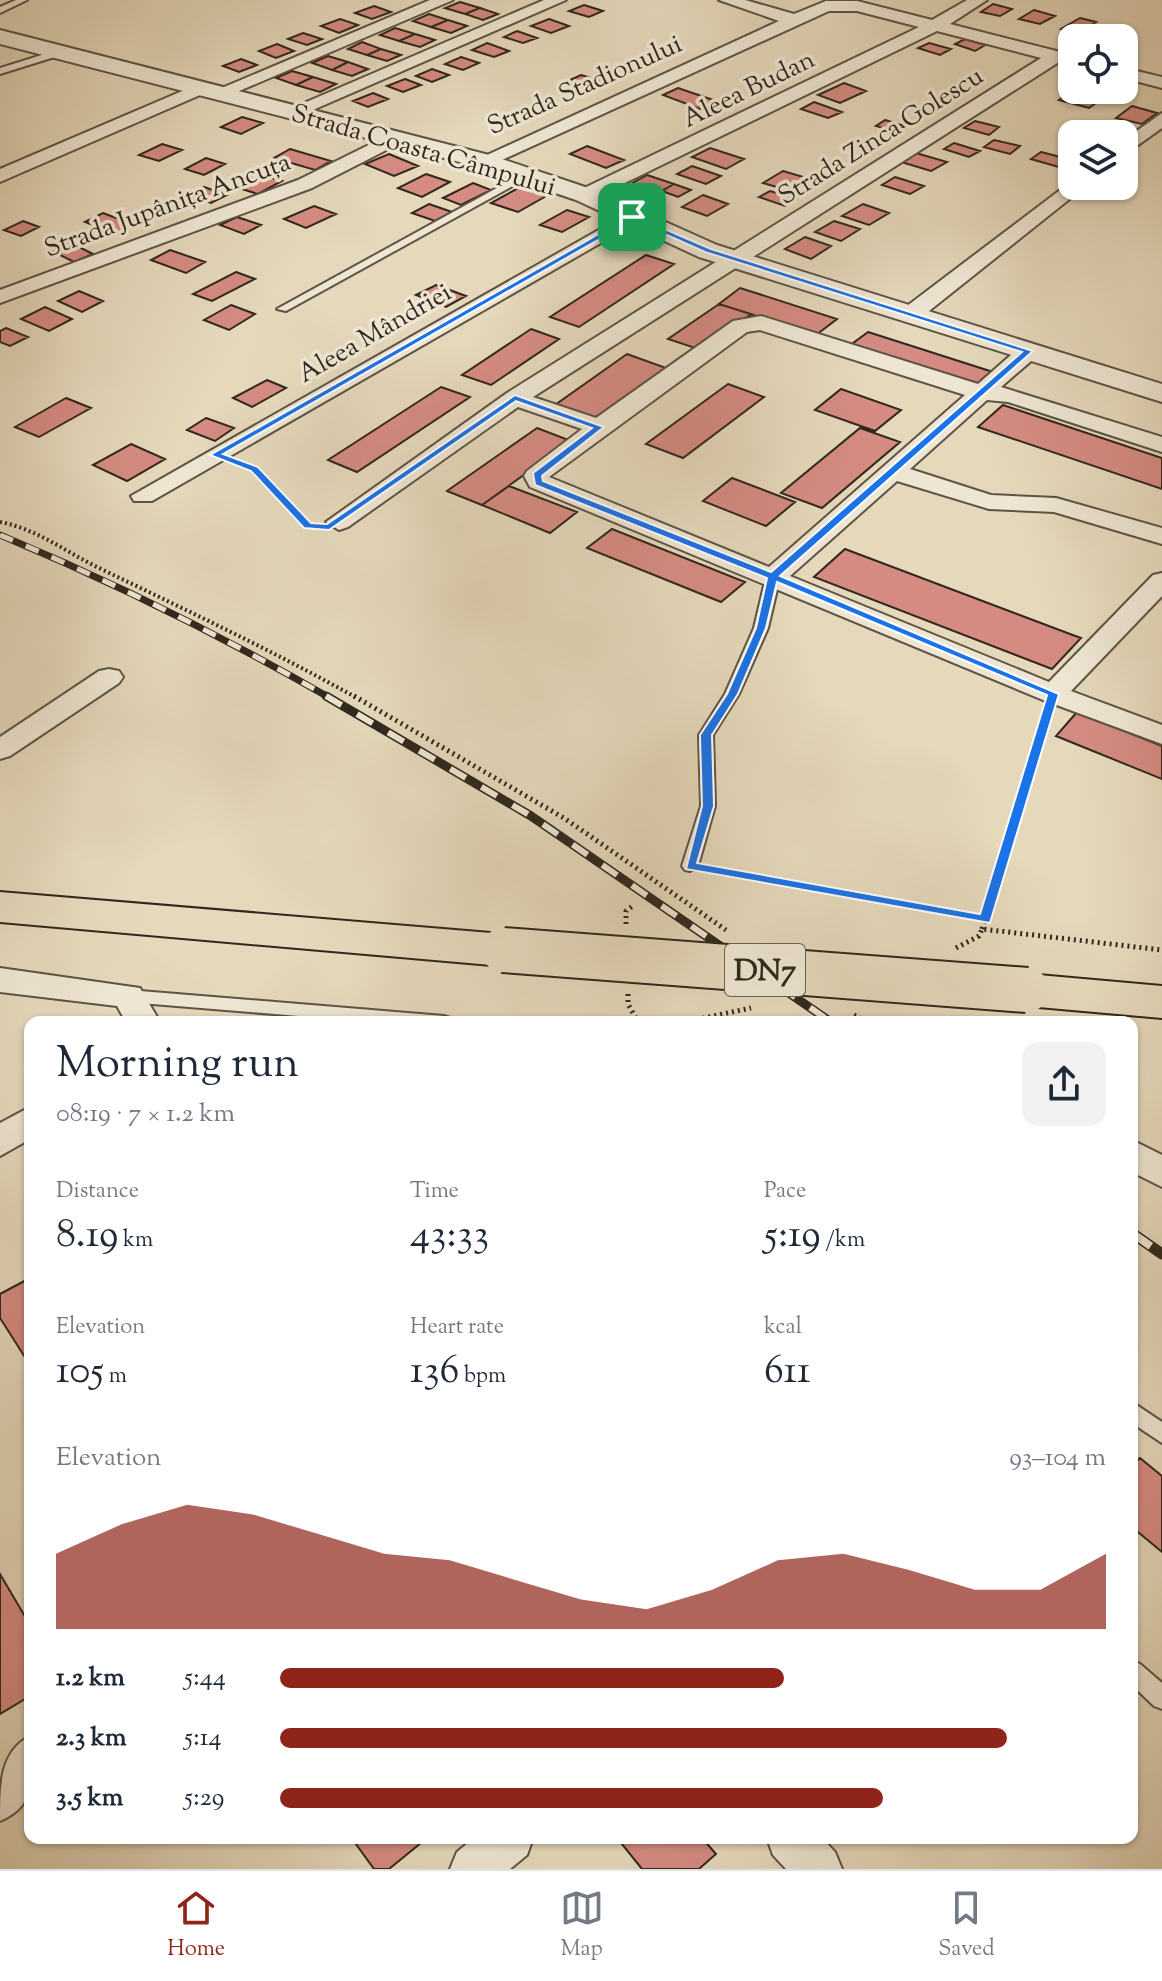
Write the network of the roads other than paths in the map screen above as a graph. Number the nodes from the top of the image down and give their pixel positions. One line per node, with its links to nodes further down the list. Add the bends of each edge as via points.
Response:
1 (23, 0): 7 (lane)
2 (445, 0): 17 (street)
3 (558, 0): 18 (street)
4 (727, 0): 8 (street)
5 (979, 0): 9 (street, Aleea Budan)
6 (844, 2): 8 (street, Strada Stadionului); 9 (street, Strada Stadionului)
7 (0, 10)
8 (795, 20): 22 (street, Strada Stadionului)
9 (934, 26): 12 (street, Strada Stadionului); 25 (street, Aleea Budan)
10 (0, 37): 11 (street, Strada Coasta Câmpului)
11 (61, 52): 14 (lane); 17 (street, Strada Coasta Câmpului)
12 (1058, 57)
13 (1058, 62): 28 (street, Strada Zinca Golescu)
14 (0, 71)
15 (1138, 77): 16 (street)
16 (1162, 83)
17 (210, 90): 18 (street, Strada Coasta Câmpului); 24 (street)
18 (292, 112): 20 (street, Strada Coasta Câmpului)
19 (1162, 119): 21 (street)
20 (395, 138): 22 (street, Strada Coasta Câmpului); 29 (street, Strada Jupânița Ancuța, via 293,189)
21 (1138, 138)
22 (484, 161): 23 (street, Strada Coasta Câmpului)
23 (526, 175): 25 (street, Strada Coasta Câmpului); 30 (lane)
24 (0, 176)
25 (585, 195): 27 (street, Strada Coasta Câmpului)
26 (1058, 200): 31 (street)
27 (632, 217): 28 (street, Strada Coasta Câmpului); 39 (street, Aleea Mândriei)
28 (731, 258): 31 (street, Strada Coasta Câmpului); 35 (street)
29 (0, 297)
30 (282, 309)
31 (911, 314): 32 (street, Strada Coasta Câmpului)
32 (1029, 351): 33 (street); 34 (street, Strada Coasta Câmpului)
33 (982, 393): 36 (street, via 750,323); 37 (street, via 1011,395); 38 (street)
34 (1162, 393)
35 (515, 398): 36 (street); 40 (street)
36 (599, 427): 42 (street, via 536,476 539,482)
37 (1162, 445)
38 (892, 471): 41 (street, via 989,502 1056,505); 42 (street)
39 (143, 496)
40 (339, 522)
41 (1162, 536)
42 (773, 577): 45 (street); 48 (lane, via 761,628 732,694 706,735 708,806)
43 (1162, 581): 45 (street)
44 (109, 677): 47 (street)
45 (1053, 694): 46 (street)
46 (1162, 735)
47 (0, 750)
48 (690, 866)
49 (0, 907): 51 (main road, DN7, bridge)
50 (0, 980): 52 (street)
51 (1162, 1002)
52 (132, 1013): 53 (lane)
53 (236, 1016)
54 (24, 1124): 55 (street)
55 (0, 1142)
56 (1138, 1158): 57 (street)
57 (1162, 1173)
58 (1138, 1416): 59 (lane)
59 (1162, 1434)
60 (1138, 1676): 61 (lane)
61 (1162, 1698)
62 (24, 1766): 63 (street)
63 (0, 1798)
64 (503, 1844): 66 (street)
65 (795, 1844): 67 (street)
66 (474, 1869)
67 (818, 1869)

